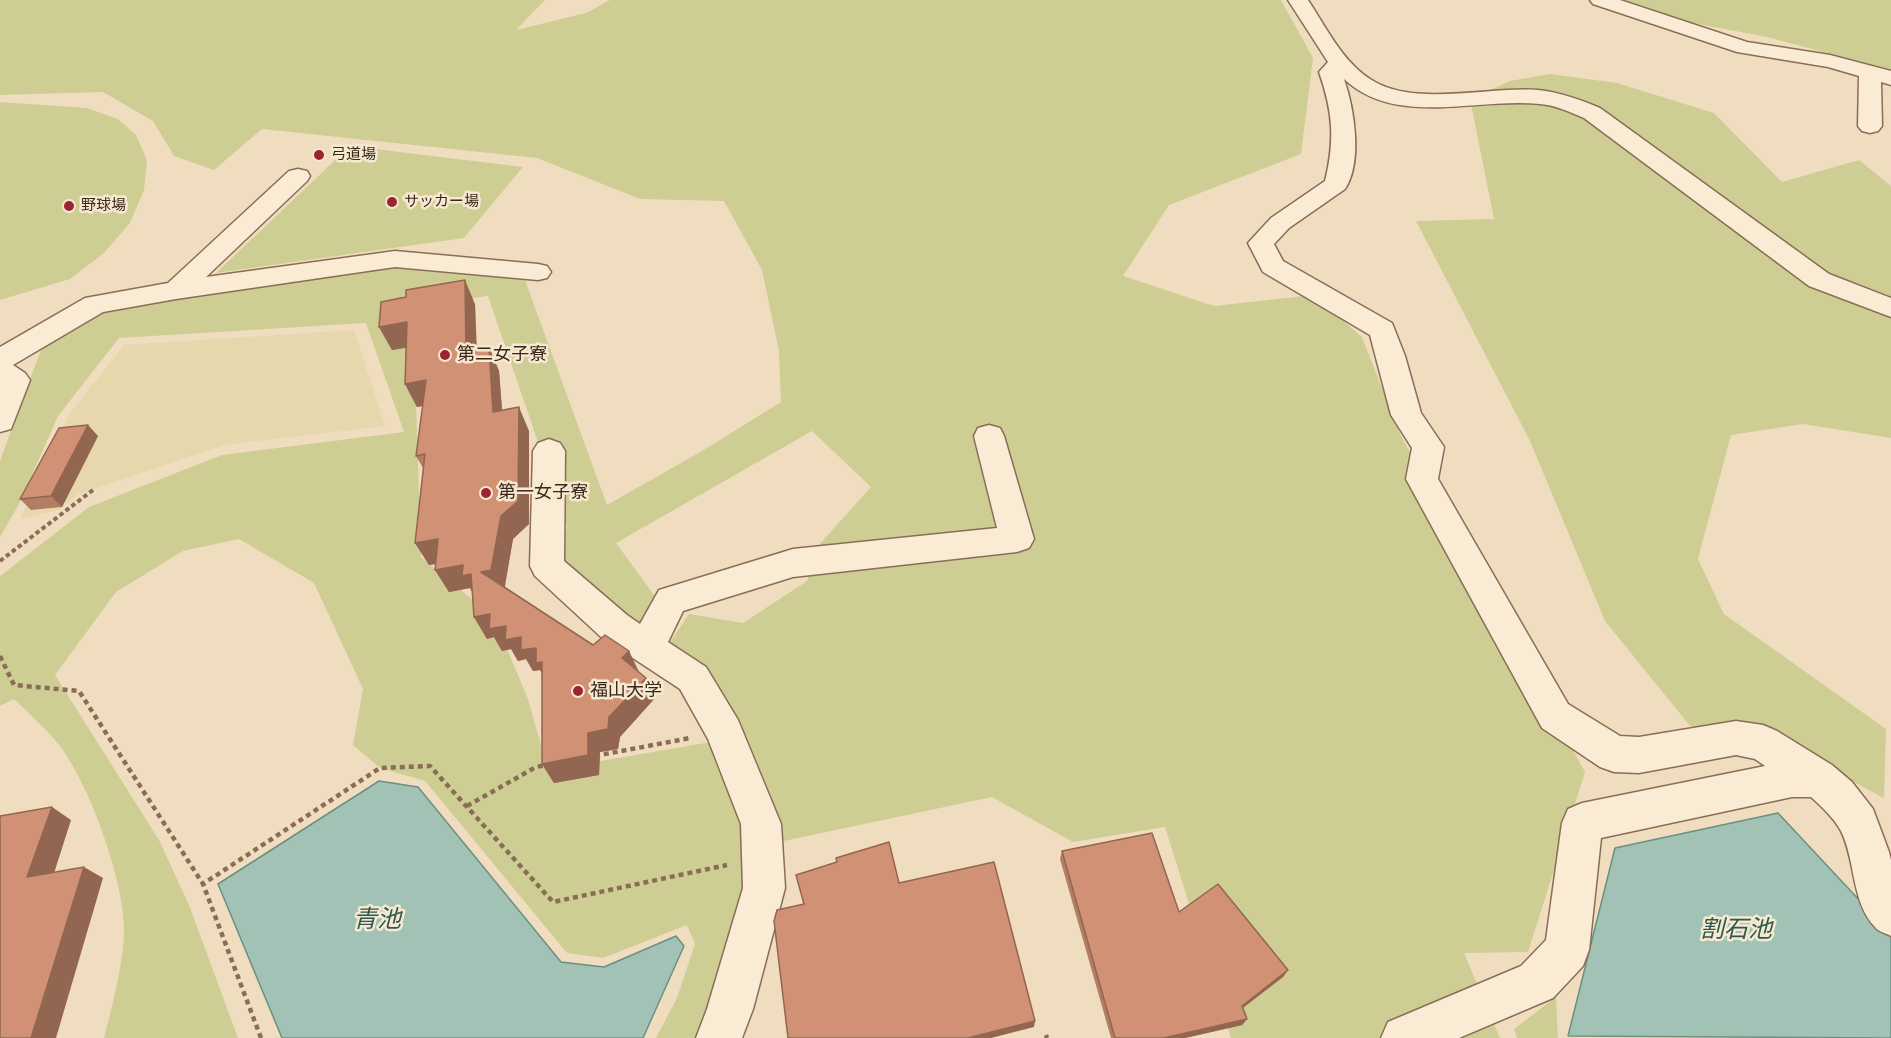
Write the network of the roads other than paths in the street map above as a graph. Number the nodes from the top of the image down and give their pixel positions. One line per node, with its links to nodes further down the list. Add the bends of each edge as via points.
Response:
1 (1298, 0): 3 (street)
2 (1600, 0): 4 (street, via 1744,48 1830,61)
3 (1341, 62): 9 (street, via 1362,84 1379,93 1420,99 1539,97 1582,108 1819,280); 16 (street, via 1330,72 1341,103 1343,155 1336,184 1280,223 1261,243 1272,266 1382,330 1406,415 1428,447 1422,479 1555,716 1614,754 1639,755 1736,738 1763,743)
4 (1881, 75): 5 (street)
5 (1870, 126)
6 (298, 176): 8 (street)
7 (538, 272): 8 (street, via 395,259)
8 (176, 290): 10 (street, via 94,304)
9 (1891, 308)
10 (0, 360)
11 (0, 370): 12 (street, via 15,380)
12 (0, 421)
13 (989, 436): 15 (street, via 1017,539 793,563 672,600)
14 (549, 452): 15 (street, via 547,566 614,626)
15 (646, 647): 18 (street, via 693,678 724,732 761,824 764,888)
16 (1818, 778): 17 (street, via 1840,796 1861,829 1882,903); 19 (street, via 1792,779 1582,823 1567,950 1537,982)
17 (1891, 914)
18 (719, 1038)
19 (1404, 1038)

